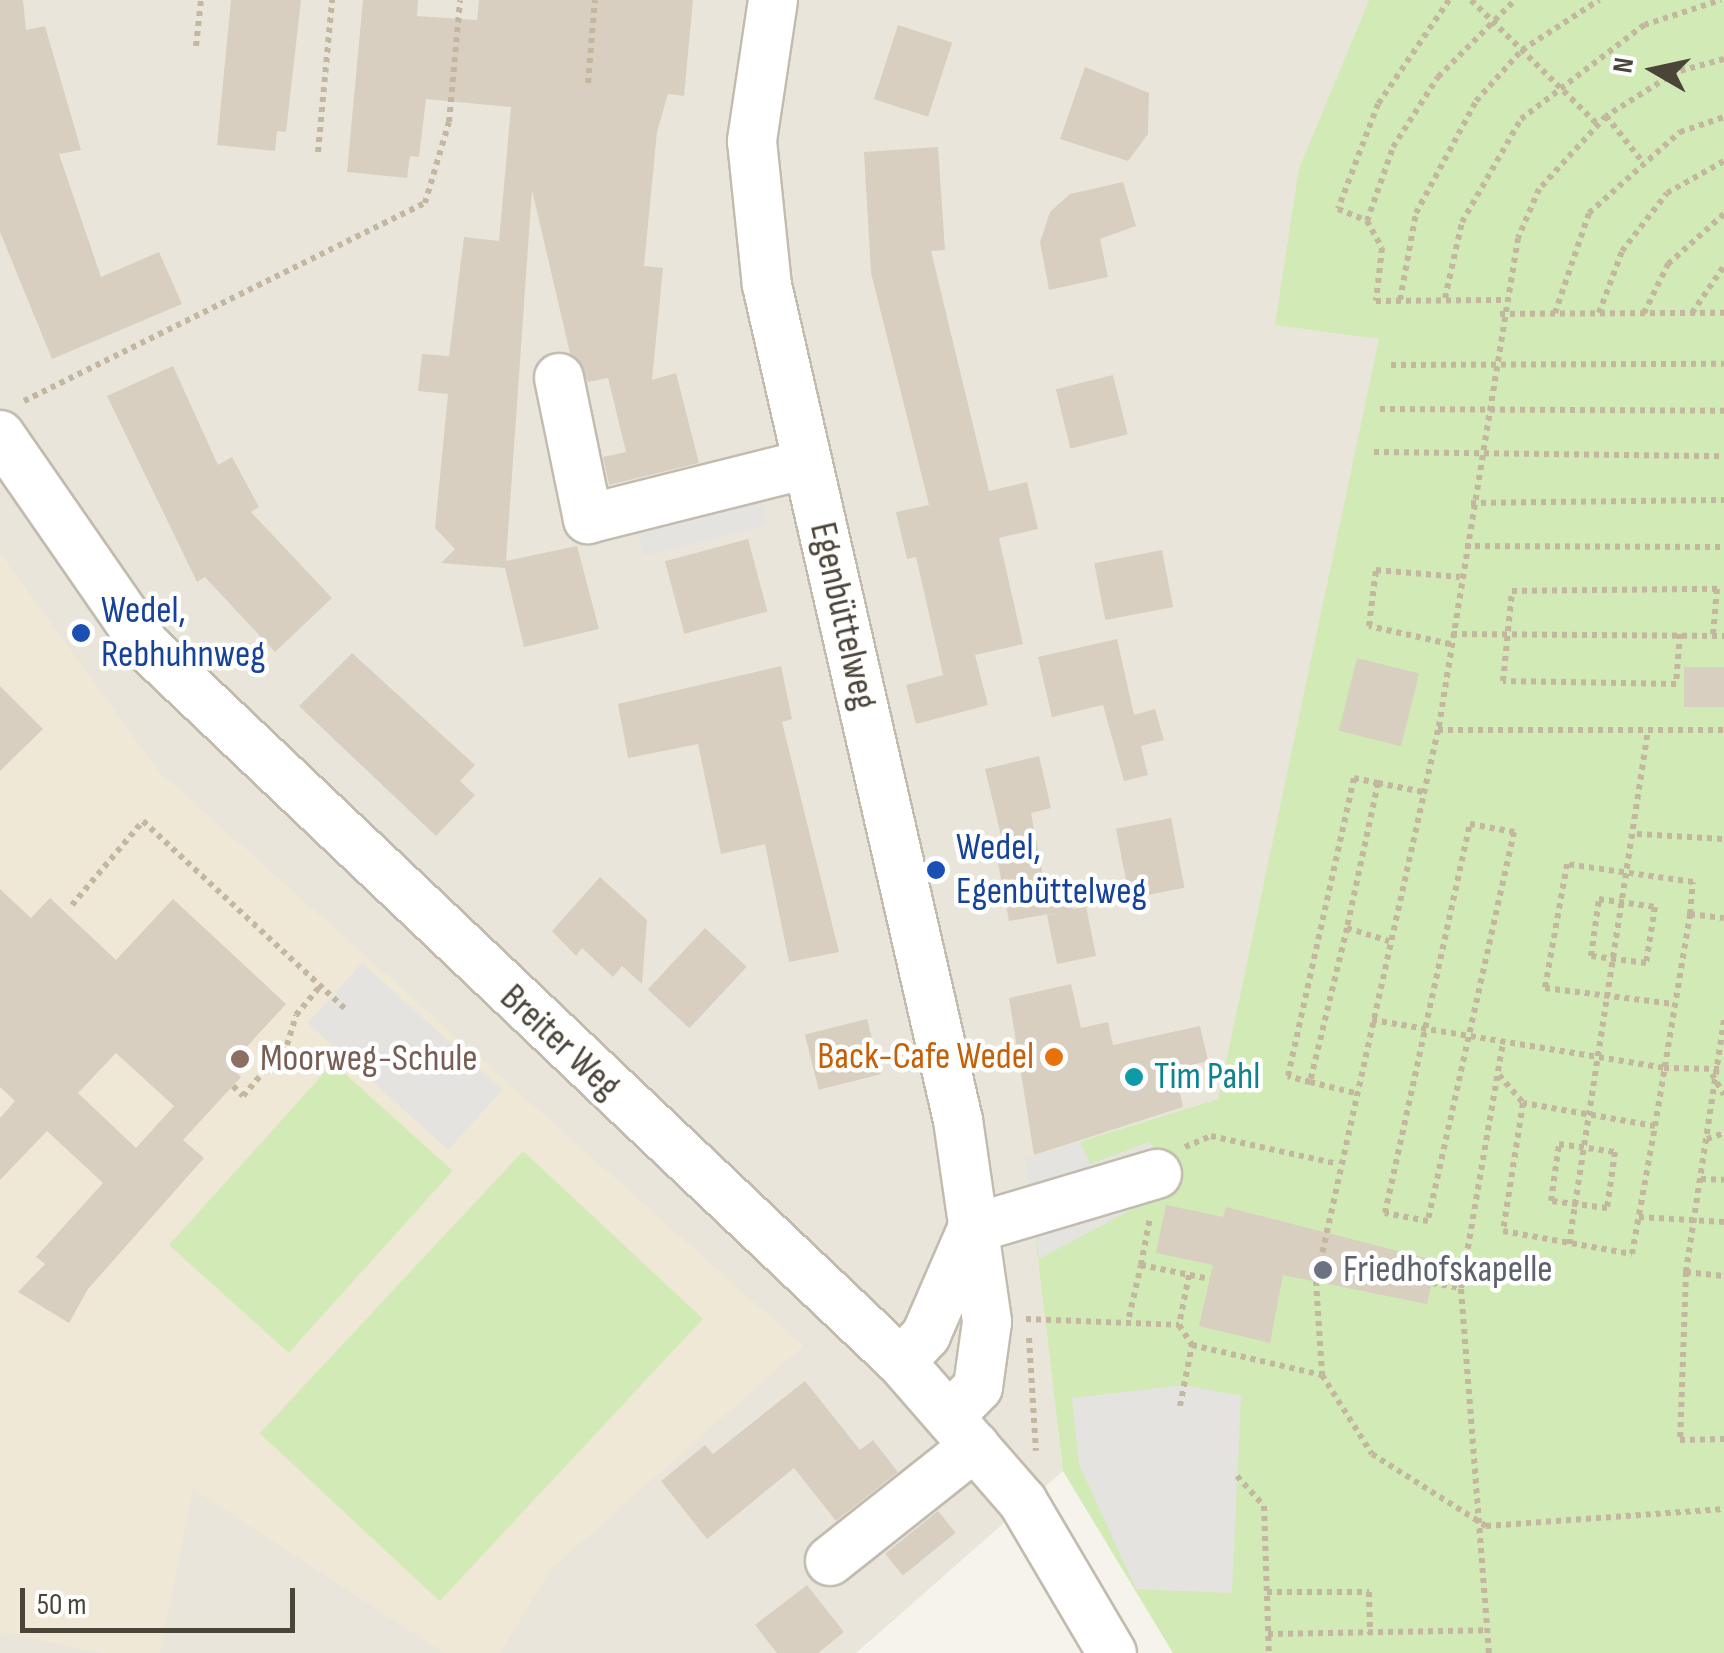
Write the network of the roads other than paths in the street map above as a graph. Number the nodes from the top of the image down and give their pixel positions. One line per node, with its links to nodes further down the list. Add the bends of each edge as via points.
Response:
1 (773, 0): 4 (street, Egenbüttelweg, via 752,141 767,285)
2 (558, 378): 4 (street, via 588,519)
3 (8, 420): 7 (street, Breiter Weg, via 147,647)
4 (807, 464): 6 (street, Egenbüttelweg, via 958,1120)
5 (1162, 1175): 6 (street)
6 (972, 1230): 7 (street, via 926,1334); 8 (street, Egenbüttelweg, via 988,1322 978,1387)
7 (901, 1362): 8 (street, Breiter Weg)
8 (962, 1431): 9 (street, Egenbüttelweg); 10 (street, Breiter Weg, via 1024,1502)
9 (830, 1561)
10 (1112, 1653)

